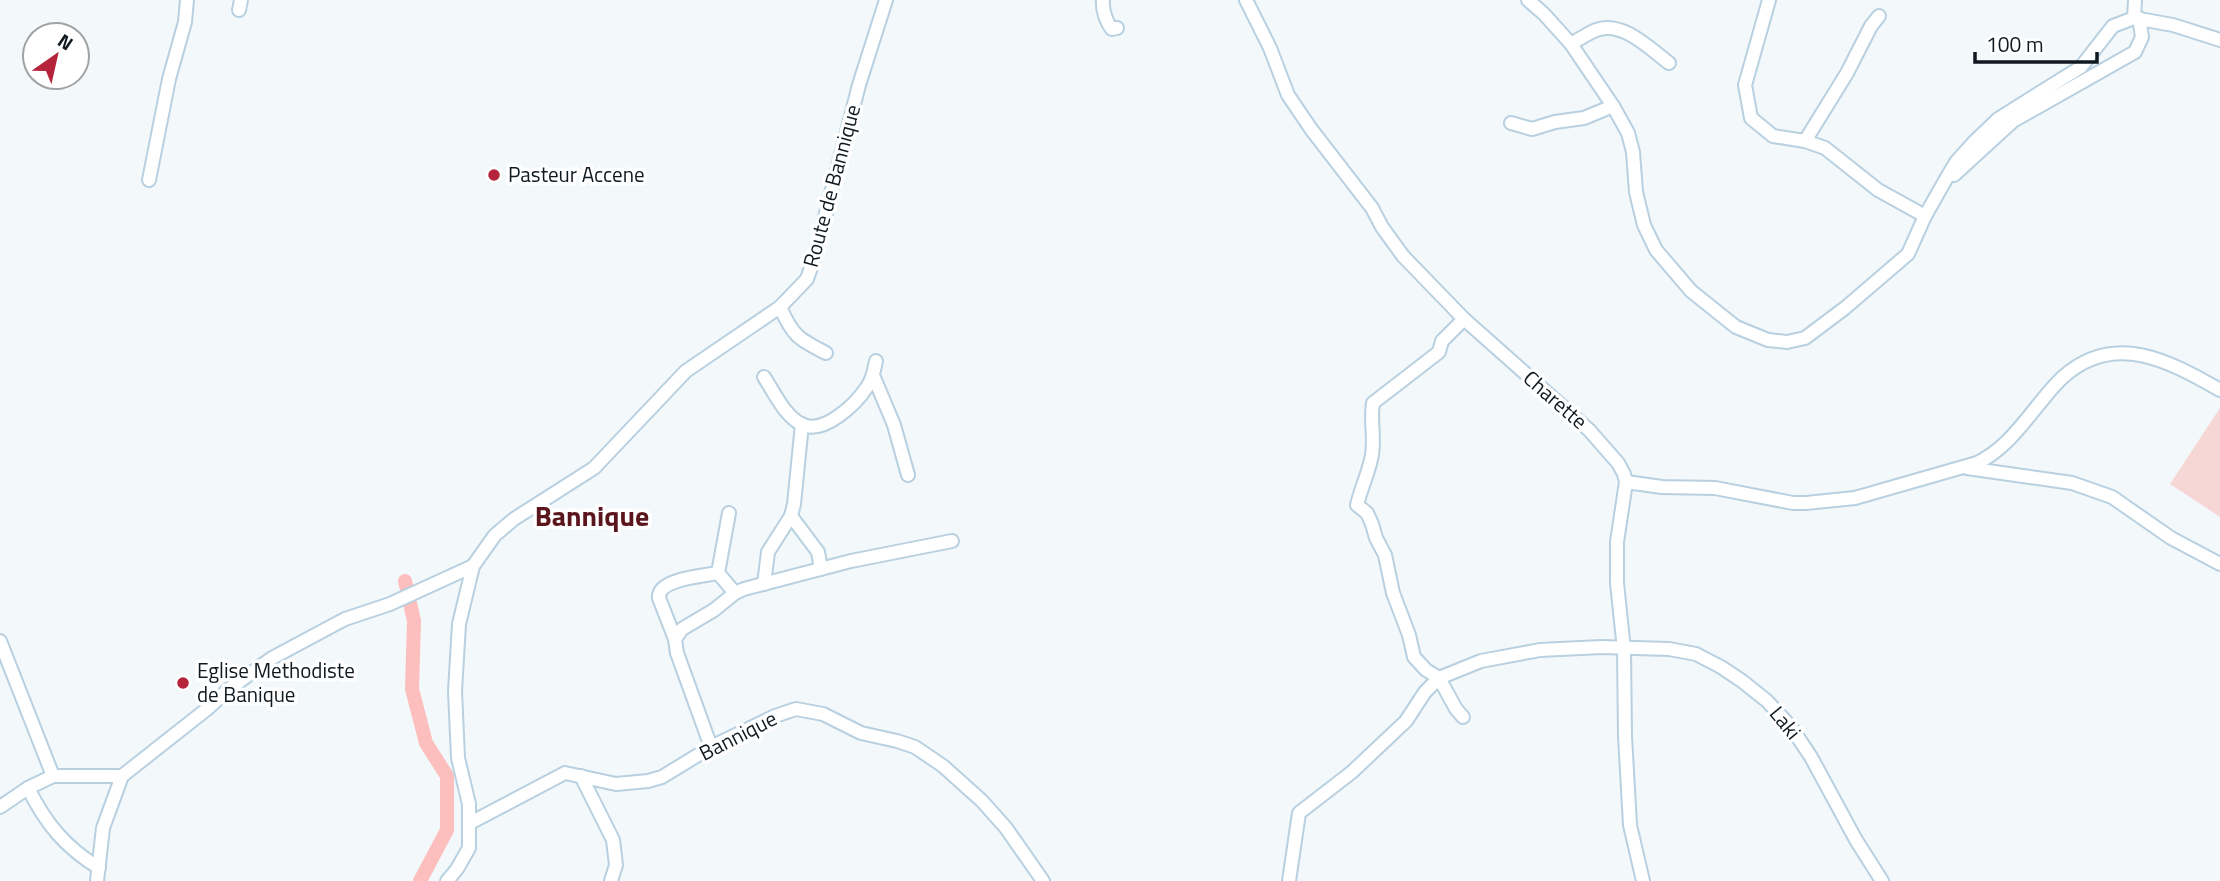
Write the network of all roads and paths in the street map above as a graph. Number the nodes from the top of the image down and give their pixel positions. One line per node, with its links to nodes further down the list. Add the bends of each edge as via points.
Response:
1 (187, 0): 17 (street)
2 (886, 0): 20 (street, Route de Bannique, via 811,268 807,279)
3 (1102, 0): 10 (street, via 1110,26)
4 (1246, 0): 21 (street, Charette, via 1288,95 1311,129 1403,256)
5 (1528, 0): 12 (street)
6 (1769, 0): 16 (street, via 1745,85 1751,118 1773,136)
7 (2135, 0): 9 (street)
8 (1879, 16): 16 (street)
9 (2136, 18): 11 (street, via 2173,24); 18 (street, via 2113,26 2081,67 1982,134 1956,162); 19 (street, via 2142,37 2135,52 2013,121 1953,176 1912,257 1893,276)
10 (1117, 28)
11 (2220, 40)
12 (1571, 44): 13 (street, via 1611,27 1628,33); 14 (street)
13 (1669, 63)
14 (1613, 106): 15 (street, via 1584,118 1532,129); 19 (street, via 1628,133 1636,192 1656,250 1691,291 1736,327 1768,340 1805,338)
15 (1511, 123)
16 (1805, 141): 18 (street, via 1825,148 1878,190)
17 (149, 180)
18 (1925, 216): 19 (street, via 1908,254)
19 (1882, 275)
20 (780, 307): 22 (street, via 790,330); 35 (street, Route de Bannique, via 686,371 594,468 514,519 495,535)
21 (1464, 319): 30 (street, Charette, via 1597,438 1618,463); 43 (street, via 1442,341 1439,352 1373,403 1372,453 1357,505 1367,513 1385,555 1414,657)
22 (823, 352)
23 (877, 361): 24 (street)
24 (873, 375): 27 (street, via 867,388 838,416 812,427); 29 (street)
25 (764, 377): 27 (street, via 789,414)
26 (2220, 390): 28 (street, via 2138,354 2114,352 2091,358 2056,384 2012,438 1990,457)
27 (802, 424): 32 (street)
28 (1964, 467): 30 (street, via 1855,498 1806,503 1715,488); 34 (street, via 2087,487 2112,497 2171,538)
29 (908, 475)
30 (1626, 482): 42 (street, via 1616,542)
31 (729, 513): 37 (street)
32 (790, 516): 36 (street, via 818,552); 38 (street, via 768,552)
33 (952, 541): 36 (street)
34 (2220, 564)
35 (472, 566): 47 (street, via 345,619 272,658); 51 (street, Route de Bannique, via 459,624 455,691 458,758)
36 (821, 569): 38 (street)
37 (718, 573): 39 (street); 40 (street, via 660,589 659,598)
38 (764, 584): 39 (street)
39 (735, 593): 40 (street, via 682,629)
40 (675, 639): 45 (street)
41 (0, 641): 46 (street)
42 (1625, 650): 43 (street, Laki, via 1540,650 1481,661); 57 (street, via 1630,825); 58 (street, Laki, via 1696,654 1767,701 1798,737)
43 (1439, 678): 44 (street); 56 (street, via 1406,721 1299,813)
44 (1463, 717)
45 (711, 747): 48 (street, Bannique, via 648,781 616,784); 55 (street, Bannique, via 796,709 915,747 982,801)
46 (53, 776): 47 (street); 49 (street)
47 (122, 776): 52 (street, via 103,828)
48 (581, 776): 51 (street, Bannique, via 565,773); 54 (street, via 613,840 616,864)
49 (27, 788): 50 (street); 52 (street, via 58,836)
50 (0, 807)
51 (470, 823): 53 (street, Route de Bannique, via 468,848)
52 (98, 875)
53 (447, 881)
54 (611, 881)
55 (1043, 881)
56 (1289, 881)
57 (1643, 881)
58 (1882, 881)

